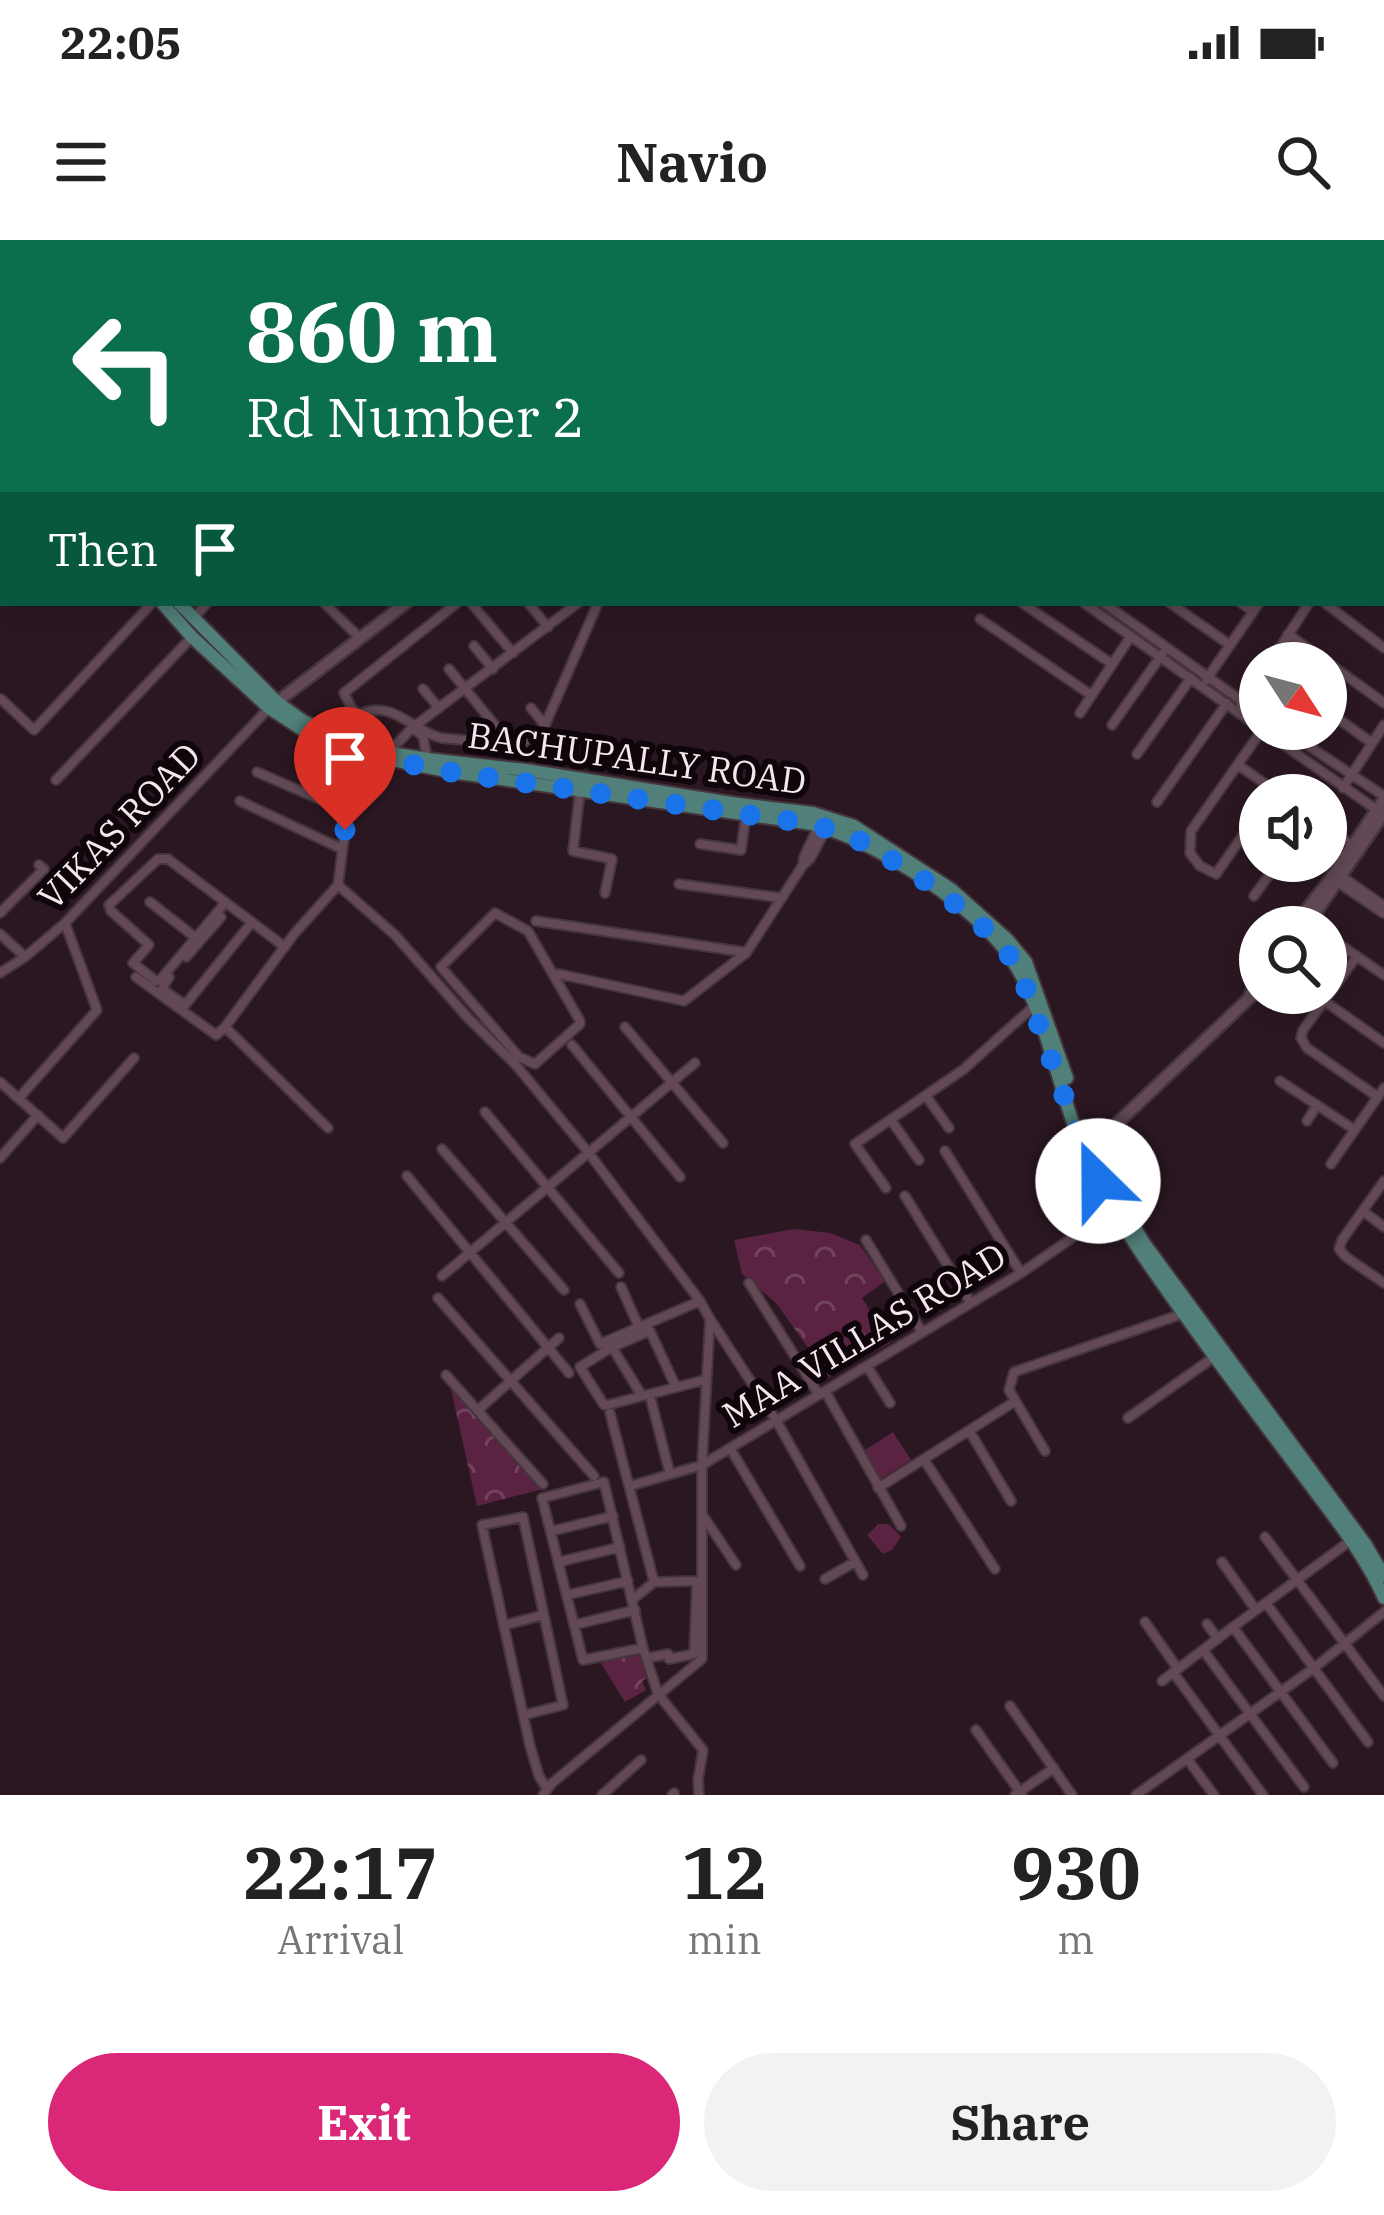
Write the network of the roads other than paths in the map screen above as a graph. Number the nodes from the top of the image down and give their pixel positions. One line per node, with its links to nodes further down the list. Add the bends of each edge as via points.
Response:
1 (149, 606): 46 (street, via 34,730)
2 (164, 606): 26 (main road)
3 (182, 606): 21 (main road)
4 (204, 606): 21 (street)
5 (327, 606): 27 (street)
6 (402, 606): 27 (street)
7 (453, 606): 59 (street, via 344,693 359,714 393,711)
8 (474, 606): 34 (street)
9 (531, 606): 23 (street)
10 (597, 606): 44 (street)
11 (1026, 606): 35 (street)
12 (1088, 606): 20 (street)
13 (1108, 606): 20 (street)
14 (1111, 606): 33 (street)
15 (1173, 606): 30 (street)
16 (1308, 606): 24 (street)
17 (1329, 606): 32 (street)
18 (565, 607): 23 (street)
19 (1255, 607): 30 (street)
20 (1103, 616): 25 (street)
21 (194, 618): 49 (main road)
22 (980, 619): 45 (street)
23 (548, 627): 34 (street)
24 (1288, 634): 28 (street); 29 (street)
25 (1131, 636): 33 (street); 35 (street)
26 (192, 637): 49 (main road); 75 (street)
27 (360, 638): 49 (street)
28 (1283, 642)
29 (1299, 642)
30 (1229, 645): 41 (street)
31 (474, 646): 37 (street)
32 (1384, 648)
33 (1163, 652): 40 (street); 41 (street); 56 (street)
34 (513, 653): 37 (street)
35 (1112, 664): 45 (street)
36 (449, 669): 43 (street)
37 (493, 669): 43 (street)
38 (551, 676): 44 (street)
39 (1347, 676): 48 (street)
40 (1191, 678): 41 (street); 67 (street)
41 (1204, 682): 47 (street); 50 (street)
42 (423, 688): 52 (street)
43 (467, 689): 52 (street); 61 (street)
44 (561, 689): 55 (street)
45 (1091, 695): 54 (street)
46 (2, 699)
47 (1227, 703): 51 (street); 80 (street)
48 (1384, 703)
49 (273, 705): 65 (main road, BACHUPALLY ROAD); 66 (main road, BACHUPALLY ROAD, via 339,739); 106 (street, VIKAS ROAD)
50 (1239, 705)
51 (1239, 706)
52 (439, 708): 59 (street)
53 (531, 709): 55 (street)
54 (1080, 712)
55 (545, 725): 61 (street)
56 (1112, 725)
57 (1347, 725): 60 (street)
58 (1384, 725): 60 (street)
59 (413, 727): 61 (street); 66 (street); 68 (street)
60 (1372, 743): 74 (street)
61 (511, 745)
62 (1248, 750): 69 (street)
63 (1290, 750): 73 (street)
64 (1314, 750): 74 (street)
65 (343, 751): 70 (main road, BACHUPALLY ROAD); 82 (street)
66 (389, 752): 68 (main road, BACHUPALLY ROAD)
67 (1137, 754)
68 (428, 759): 70 (main road, BACHUPALLY ROAD)
69 (1238, 765): 72 (street); 85 (street, via 1191,831 1190,853 1216,874)
70 (471, 769): 77 (main road, BACHUPALLY ROAD); 151 (main road, BACHUPALLY ROAD, via 813,813 897,852 977,909 1026,962)
71 (257, 772): 82 (street)
72 (1250, 774)
73 (1324, 774)
74 (1352, 775): 76 (street); 81 (street)
75 (56, 780)
76 (1347, 782)
77 (580, 790): 83 (main road, BACHUPALLY ROAD); 97 (street, via 573,851 612,859)
78 (1347, 790): 81 (street)
79 (240, 801): 89 (street)
80 (1157, 802)
81 (1382, 806): 88 (street); 91 (street)
82 (345, 810): 89 (street)
83 (746, 813): 84 (main road, BACHUPALLY ROAD); 87 (street, via 741,850)
84 (823, 827): 99 (street); 122 (main road, BACHUPALLY ROAD, via 872,847 975,919 1018,966)
85 (1239, 842)
86 (1347, 842): 88 (street)
87 (700, 844)
88 (1353, 846): 90 (street)
89 (343, 849): 96 (street)
90 (1347, 858)
91 (1347, 861)
92 (39, 866): 103 (street)
93 (1264, 882): 98 (street)
94 (1344, 882): 102 (street)
95 (679, 884): 99 (street)
96 (338, 885): 110 (street); 121 (street)
97 (605, 892)
98 (1254, 896)
99 (783, 898): 112 (street)
100 (150, 902): 109 (street)
101 (226, 903): 107 (street); 109 (street); 109 (street, via 158,859 110,905 149,945 134,963 156,981)
102 (1383, 910)
103 (0, 914)
104 (221, 917): 107 (street, via 161,986 182,1004)
105 (536, 921): 112 (street)
106 (65, 922): 114 (street, VIKAS ROAD); 140 (street, via 97,1010)
107 (252, 922): 110 (street)
108 (0, 934): 114 (street)
109 (196, 938)
110 (285, 947): 128 (street)
111 (1347, 949): 113 (street)
112 (746, 953): 117 (street, via 684,1000)
113 (1357, 956): 115 (street); 118 (street)
114 (25, 957): 116 (street, VIKAS ROAD)
115 (1347, 970)
116 (0, 973)
117 (559, 974)
118 (1384, 975)
119 (448, 976): 121 (street); 124 (street); 133 (street, via 442,964 492,914 527,932 580,1024 535,1064)
120 (136, 977): 128 (street, via 216,1035)
121 (439, 985): 127 (street)
122 (1034, 1007): 139 (street); 164 (main road, BACHUPALLY ROAD)
123 (1239, 1007): 151 (street)
124 (478, 1009): 127 (street); 133 (street)
125 (1315, 1014): 138 (street, via 1302,1043)
126 (1343, 1014): 130 (street)
127 (469, 1018): 133 (street)
128 (225, 1028): 148 (street)
129 (625, 1028): 137 (street)
130 (1384, 1043)
131 (572, 1045): 144 (street)
132 (134, 1058): 143 (street, via 63,1138)
133 (517, 1060): 154 (street)
134 (695, 1063): 137 (street)
135 (1280, 1081): 141 (street)
136 (0, 1082): 140 (street)
137 (672, 1082): 144 (street); 150 (street)
138 (1381, 1092): 149 (street)
139 (926, 1096): 145 (street); 147 (street)
140 (19, 1098): 143 (street)
141 (1317, 1105): 146 (street); 149 (street)
142 (484, 1112): 161 (street)
143 (38, 1115): 155 (street)
144 (631, 1117): 154 (street); 159 (street)
145 (891, 1120): 156 (street); 162 (street, via 856,1144)
146 (1307, 1121)
147 (949, 1128)
148 (328, 1129)
149 (1355, 1130): 157 (street)
150 (723, 1143)
151 (1092, 1147): 228 (main road, BACHUPALLY ROAD, via 1144,1243)
152 (442, 1149): 166 (street)
153 (945, 1151): 171 (street)
154 (588, 1152): 161 (street); 178 (street)
155 (0, 1158)
156 (919, 1160)
157 (1331, 1164)
158 (407, 1176): 169 (street)
159 (680, 1177)
160 (1384, 1180): 165 (street)
161 (547, 1187): 166 (street); 170 (street)
162 (886, 1188)
163 (904, 1196): 180 (street)
164 (1113, 1210): 171 (street, MAA VILLAS ROAD); 181 (main road, BACHUPALLY ROAD)
165 (1363, 1211): 167 (street); 174 (street, via 1340,1249)
166 (505, 1222): 169 (street); 176 (street)
167 (1384, 1227)
168 (866, 1240): 184 (street)
169 (470, 1252): 172 (street); 187 (street)
170 (620, 1273)
171 (1021, 1273): 180 (street, MAA VILLAS ROAD)
172 (442, 1276)
173 (749, 1283): 195 (street)
174 (1384, 1283)
175 (621, 1287): 183 (street)
176 (564, 1290)
177 (438, 1298): 193 (street)
178 (700, 1301): 182 (street); 183 (street)
179 (580, 1304): 183 (street, via 600,1344)
180 (971, 1304): 184 (street, MAA VILLAS ROAD)
181 (1183, 1313): 188 (main road, BACHUPALLY ROAD); 197 (street, via 1014,1372)
182 (710, 1319): 192 (street); 202 (street)
183 (639, 1327)
184 (922, 1332): 189 (street, MAA VILLAS ROAD)
185 (559, 1338): 187 (street)
186 (612, 1347): 194 (street, via 650,1331); 196 (street); 196 (street, via 580,1367 601,1402)
187 (547, 1348): 190 (street); 193 (street)
188 (1214, 1357): 201 (street); 219 (main road, BACHUPALLY ROAD)
189 (868, 1366): 195 (street, MAA VILLAS ROAD); 198 (street)
190 (569, 1373)
191 (446, 1375): 199 (street)
192 (705, 1380): 194 (street); 207 (street)
193 (511, 1381): 199 (street); 209 (street)
194 (676, 1387): 196 (street)
195 (822, 1393): 202 (street, MAA VILLAS ROAD); 212 (street)
196 (646, 1398): 208 (street)
197 (1014, 1402): 203 (street); 205 (street)
198 (890, 1403)
199 (478, 1410): 210 (street)
200 (610, 1413): 211 (street)
201 (1128, 1418)
202 (778, 1423): 204 (street, MAA VILLAS ROAD); 222 (street)
203 (970, 1432): 206 (street); 213 (street)
204 (730, 1448): 207 (street, MAA VILLAS ROAD); 225 (street)
205 (1045, 1451)
206 (925, 1461): 212 (street); 226 (street)
207 (702, 1465): 208 (street, MAA VILLAS ROAD); 214 (street)
208 (670, 1474): 211 (street, MAA VILLAS ROAD)
209 (595, 1476)
210 (543, 1484)
211 (630, 1486): 233 (street)
212 (878, 1488): 216 (street)
213 (1011, 1501)
214 (701, 1513): 224 (street); 231 (street)
215 (613, 1516): 217 (street); 217 (street, via 604,1482 542,1498); 220 (street)
216 (901, 1526)
217 (552, 1532): 221 (street)
218 (1265, 1537): 232 (street)
219 (1352, 1540): 232 (street); 235 (main road, BACHUPALLY ROAD)
220 (620, 1547): 221 (street); 230 (street)
221 (560, 1562): 234 (street)
222 (856, 1562): 227 (street); 229 (street)
223 (1222, 1562): 239 (street)
224 (736, 1565)
225 (800, 1566)
226 (995, 1569)
227 (862, 1575)
228 (1384, 1576)
229 (825, 1579)
230 (628, 1580): 234 (street); 236 (street)
231 (700, 1580): 233 (street); 250 (street, via 694,1654); 255 (street, via 702,1659)
232 (1298, 1580): 237 (street); 248 (street)
233 (654, 1582): 236 (street)
234 (567, 1595): 245 (street)
235 (1384, 1598)
236 (633, 1599): 238 (street)
237 (1266, 1603): 239 (street); 251 (street)
238 (635, 1610): 245 (street); 250 (street)
239 (1256, 1610): 246 (street)
240 (1384, 1612): 248 (street)
241 (543, 1616): 244 (street); 244 (street, via 523,1517 482,1525); 259 (street, via 563,1705)
242 (1145, 1622): 252 (street)
243 (1207, 1624): 247 (street)
244 (505, 1625): 259 (street)
245 (574, 1625): 250 (street, via 583,1660)
246 (1233, 1627): 247 (street); 254 (street)
247 (1218, 1639): 249 (street)
248 (1344, 1644): 251 (street); 256 (street)
249 (1204, 1650): 252 (street); 258 (street)
250 (645, 1653): 255 (street)
251 (1314, 1668): 254 (street); 262 (street)
252 (1175, 1671): 253 (street); 261 (street)
253 (1162, 1681)
254 (1281, 1692): 258 (street); 265 (street)
255 (658, 1694): 268 (street); 271 (street, via 703,1750)
256 (1384, 1696)
257 (1010, 1706): 266 (street)
258 (1250, 1714): 261 (street); 267 (street)
259 (524, 1715): 268 (street)
260 (976, 1730): 270 (street)
261 (1220, 1736): 264 (street); 275 (street)
262 (1368, 1742)
263 (641, 1760): 269 (street)
264 (1188, 1760): 273 (street); 274 (street)
265 (1333, 1763)
266 (1054, 1768): 270 (street); 272 (street)
267 (1304, 1787)
268 (545, 1792)
269 (606, 1794)
270 (1019, 1794)
271 (699, 1795)
272 (1072, 1795)
273 (1136, 1795)
274 (1214, 1795)
275 (1263, 1795)

